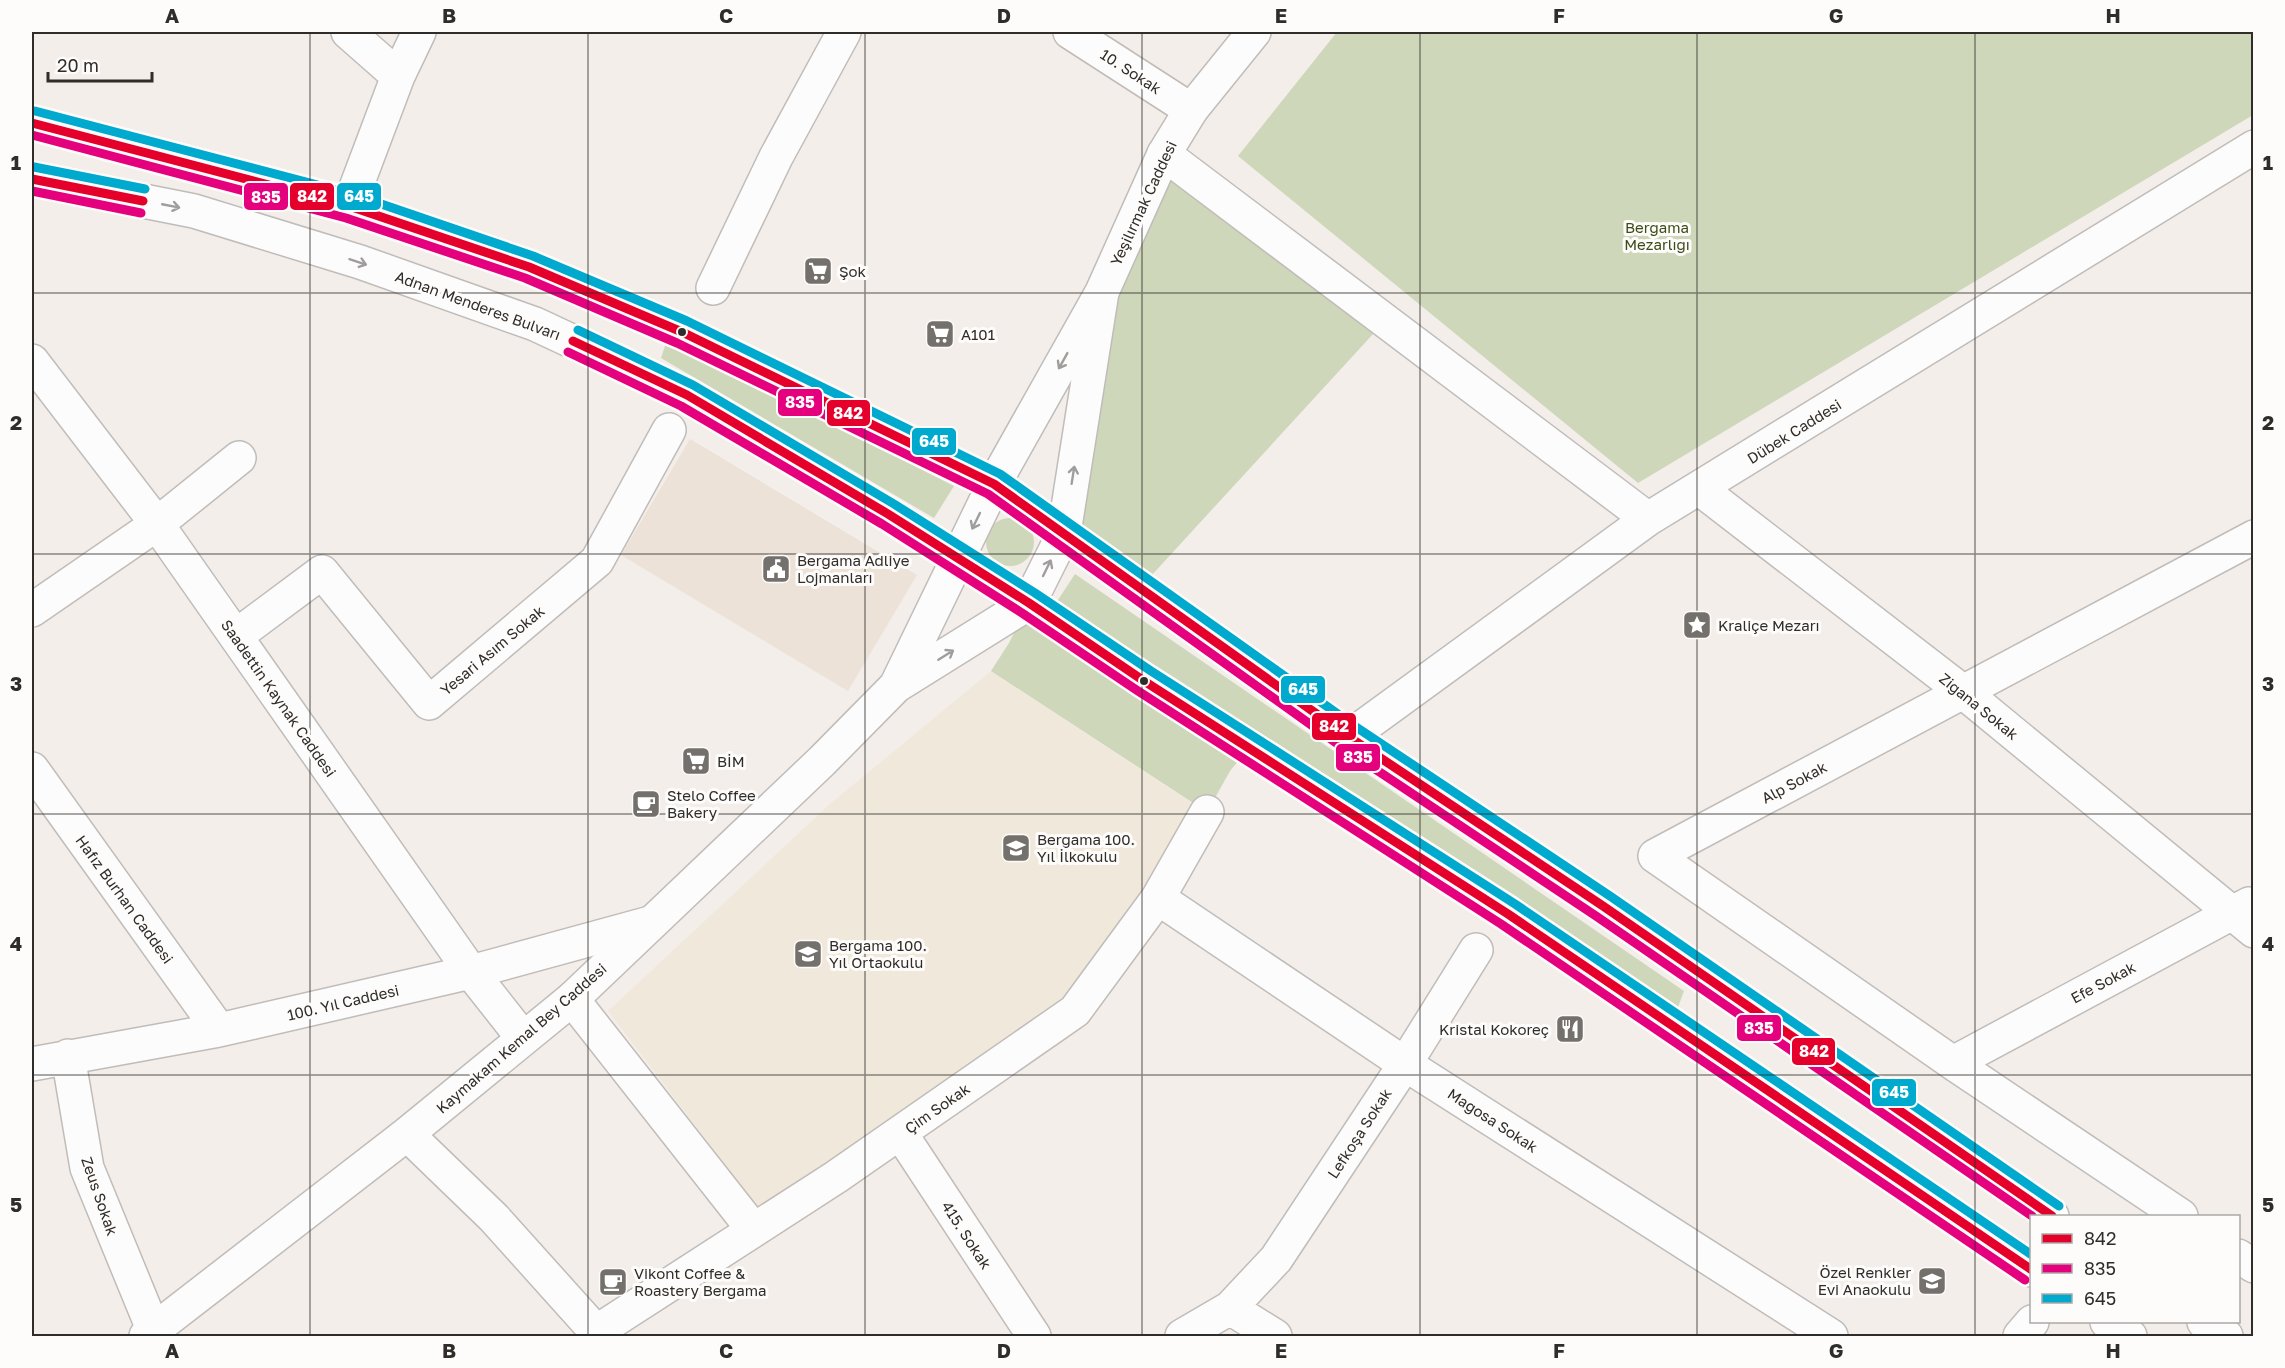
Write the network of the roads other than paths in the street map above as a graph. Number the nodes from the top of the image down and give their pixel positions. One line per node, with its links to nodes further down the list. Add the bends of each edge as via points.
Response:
1 (348, 32): 6 (street)
2 (419, 32): 6 (street)
3 (844, 32): 13 (street, via 776,158)
4 (1070, 32): 7 (street, 10. Sokak)
5 (1254, 32): 7 (street, Yeşilırmak Caddesi)
6 (398, 76): 12 (street)
7 (1191, 110): 10 (street, Yeşilırmak Caddesi)
8 (32, 123): 12 (street)
9 (2253, 147): 19 (street, Dübek Caddesi)
10 (1164, 154): 14 (street, Yeşilırmak Caddesi); 20 (street)
11 (32, 179): 24 (street, Adnan Menderes Bulvarı, one-way to 24, via 194,211 360,262 535,324 687,395)
12 (349, 206): 18 (street, via 529,267 682,332)
13 (713, 288)
14 (1102, 292): 18 (street, Yeşilırmak Caddesi, one-way to 18); 22 (street, Yeşilırmak Caddesi, one-way to 14)
15 (32, 361): 21 (street, Saadettin Kaynak Caddesi)
16 (669, 430): 27 (street, Yesari Asım Sokak, via 597,561 429,703 322,572)
17 (239, 458): 21 (street)
18 (994, 484): 22 (street); 24 (street, Kaymakam Kemal Bey Caddesi, one-way to 24)
19 (1700, 489): 20 (street, Dübek Caddesi); 29 (street, Zigana Sokak)
20 (1648, 519): 30 (street, Dübek Caddesi)
21 (157, 524): 26 (street); 27 (street, Saadettin Kaynak Caddesi)
22 (1064, 533): 25 (street, one-way to 22); 30 (street)
23 (2253, 537): 29 (street, Alp Sokak)
24 (957, 558): 25 (street, Adnan Menderes Bulvarı); 28 (street, Kaymakam Kemal Bey Caddesi)
25 (1029, 603): 28 (street, Kaymakam Kemal Bey Caddesi, one-way to 25); 52 (street, Adnan Menderes Bulvarı, via 1509,914)
26 (32, 610)
27 (236, 636): 37 (street, Saadettin Kaynak Caddesi)
28 (896, 686): 35 (street, Kaymakam Kemal Bey Caddesi)
29 (1962, 691): 34 (street, Zigana Sokak); 42 (street, Alp Sokak, via 1655,856)
30 (1349, 737): 47 (street, via 1603,906)
31 (32, 769): 39 (street, Hafız Burhan Caddesi)
32 (1207, 812): 33 (street, Çim Sokak)
33 (1158, 898): 44 (street, Magosa Sokak); 46 (street, Çim Sokak, via 1075,1011)
34 (2246, 915): 42 (street, Efe Sokak)
35 (650, 922): 37 (street, 100. Yıl Caddesi); 38 (street, Kaymakam Kemal Bey Caddesi)
36 (1476, 950): 44 (street, Lefkoşa Sokak)
37 (471, 972): 39 (street, 100. Yıl Caddesi); 40 (street, Saadettin Kaynak Caddesi)
38 (572, 999): 40 (street, Kaymakam Kemal Bey Caddesi); 49 (street)
39 (219, 1030): 41 (street, 100. Yıl Caddesi)
40 (523, 1038): 45 (street, Kaymakam Kemal Bey Caddesi)
41 (68, 1056): 43 (street, 100. Yıl Caddesi); 57 (street, Zeus Sokak, via 87,1168)
42 (1953, 1063): 48 (street)
43 (32, 1064)
44 (1405, 1064): 53 (street, Lefkoşa Sokak, via 1276,1260); 62 (street, Magosa Sokak)
45 (407, 1134): 57 (street, Kaymakam Kemal Bey Caddesi); 58 (street, via 494,1218)
46 (901, 1134): 49 (street, Çim Sokak); 59 (street, 415. Sokak)
47 (2051, 1215)
48 (2180, 1215)
49 (753, 1229): 58 (street, Çim Sokak)
50 (2240, 1257): 51 (street)
51 (2253, 1266)
52 (2030, 1269)
53 (1230, 1308): 60 (street, Lefkoşa Sokak); 61 (street)
54 (2031, 1323): 63 (street)
55 (2109, 1323): 64 (street)
56 (2206, 1323): 65 (street)
57 (150, 1333)
58 (598, 1334)
59 (1034, 1336)
60 (1182, 1336)
61 (1275, 1336)
62 (1831, 1336)
63 (2020, 1336)
64 (2130, 1336)
65 (2226, 1336)

